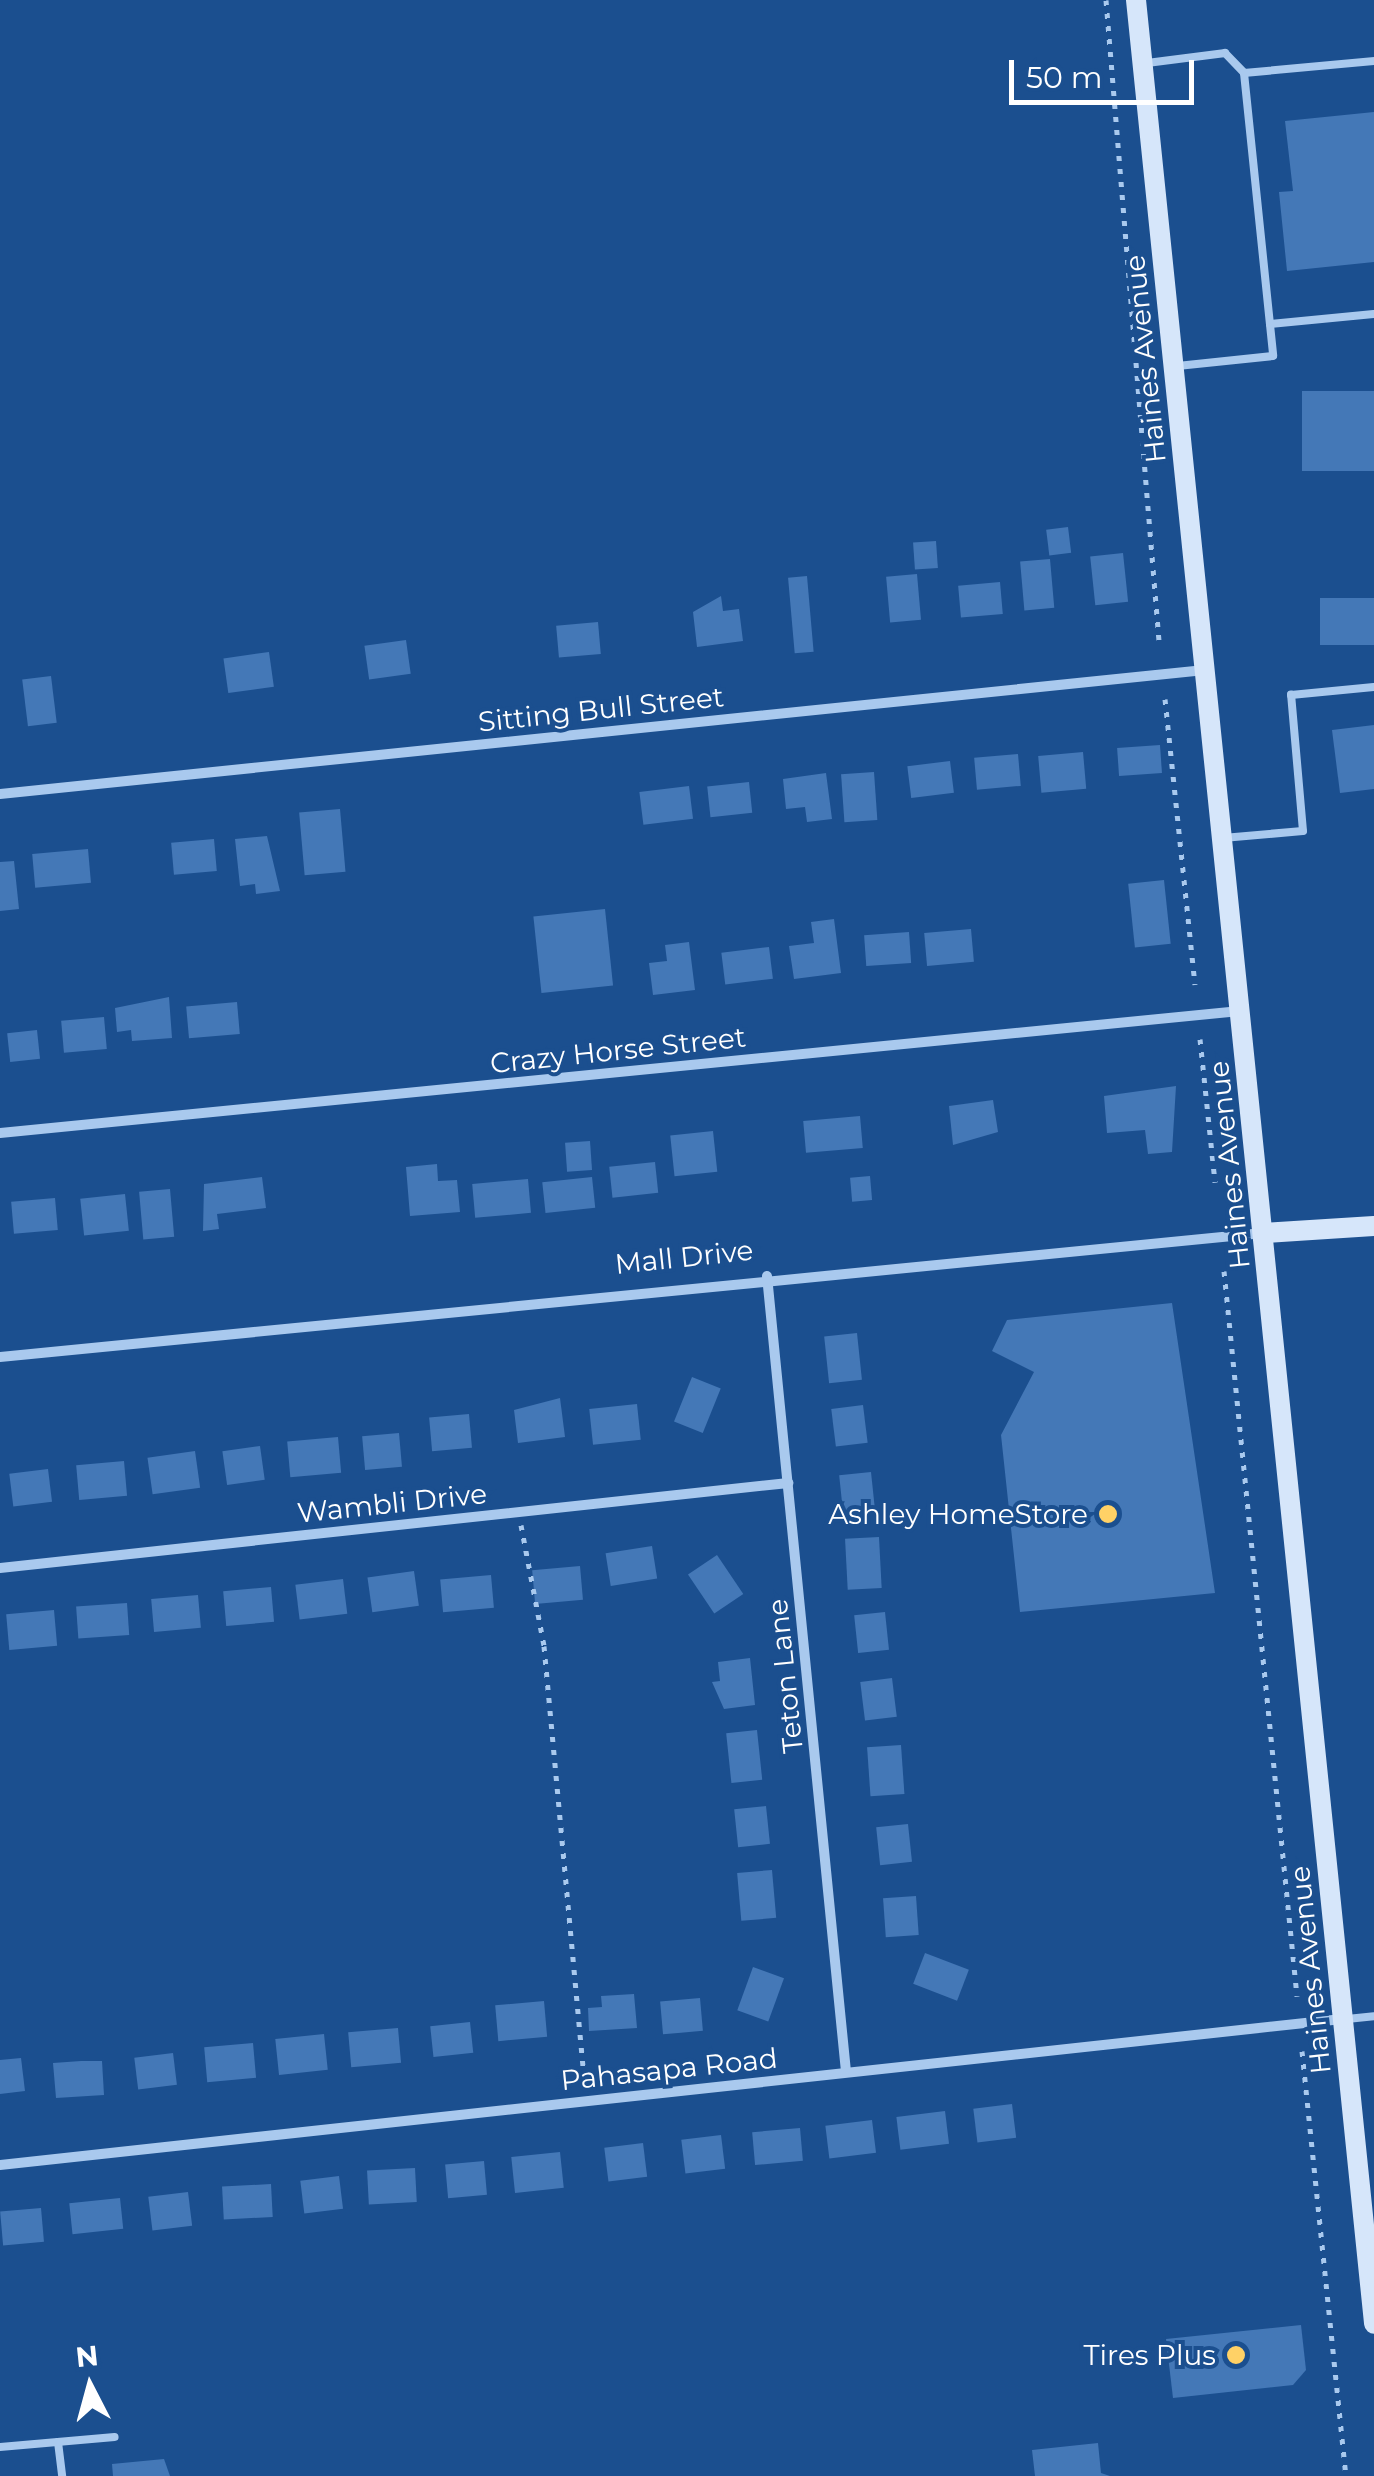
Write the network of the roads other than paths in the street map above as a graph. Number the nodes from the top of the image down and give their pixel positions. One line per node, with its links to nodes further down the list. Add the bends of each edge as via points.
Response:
1 (1136, 0): 3 (main road, Haines Avenue)
2 (1374, 61): 4 (lane)
3 (1142, 63): 4 (lane, via 1225,53); 7 (main road, Haines Avenue)
4 (1244, 74): 6 (lane)
5 (1374, 314): 6 (lane)
6 (1270, 324): 7 (lane, via 1272,356)
7 (1174, 366): 8 (main road, Haines Avenue)
8 (1206, 670): 10 (street, Sitting Bull Street); 11 (main road, Haines Avenue)
9 (1374, 687): 11 (lane, via 1291,695 1303,831)
10 (0, 794)
11 (1223, 838): 12 (main road, Haines Avenue)
12 (1240, 1011): 13 (street, Crazy Horse Street); 15 (main road, Haines Avenue)
13 (0, 1133)
14 (1374, 1226): 15 (main road, Mall Drive)
15 (1264, 1233): 16 (street, Mall Drive); 21 (main road, Haines Avenue)
16 (767, 1276): 17 (street, Mall Drive); 18 (street, Teton Lane)
17 (0, 1357)
18 (788, 1483): 19 (street, Wambli Drive); 22 (street, Teton Lane)
19 (0, 1568)
20 (1374, 2016): 21 (lane)
21 (1342, 2019): 22 (street, Pahasapa Road); 24 (main road, Haines Avenue)
22 (846, 2072): 23 (street, Pahasapa Road)
23 (0, 2165)
24 (1374, 2324)
25 (116, 2437): 26 (lane)
26 (58, 2442): 27 (lane); 28 (lane)
27 (0, 2447)
28 (62, 2476)

